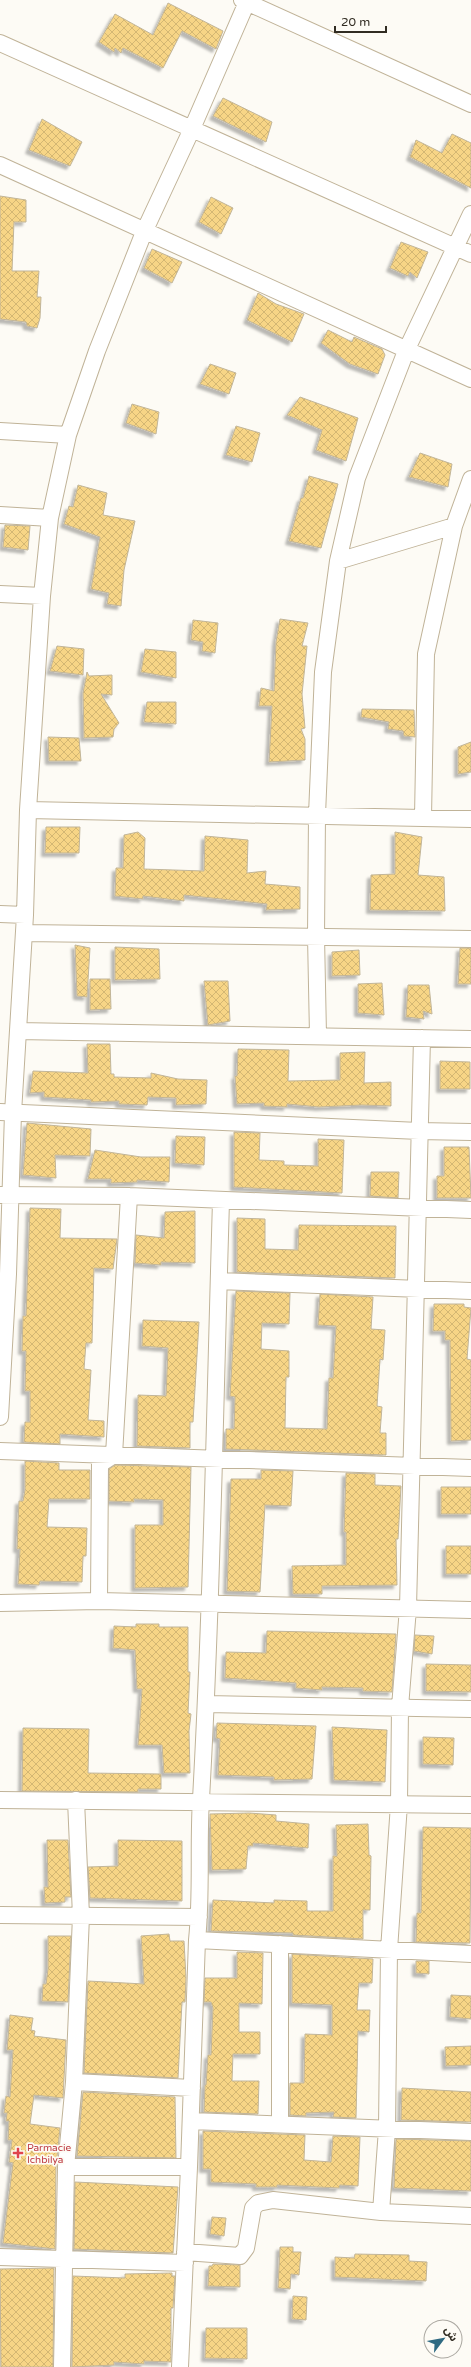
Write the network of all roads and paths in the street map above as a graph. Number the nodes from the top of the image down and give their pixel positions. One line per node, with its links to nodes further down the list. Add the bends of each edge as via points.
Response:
1 (245, 1): 3 (street); 4 (street)
2 (0, 43): 4 (street)
3 (471, 104)
4 (191, 130): 7 (street); 8 (street)
5 (0, 165): 7 (street)
6 (471, 214): 8 (street)
7 (144, 232): 10 (street); 13 (street, via 97,351)
8 (455, 247): 9 (street); 10 (street)
9 (471, 254)
10 (406, 351): 11 (street); 18 (street, via 357,478)
11 (471, 379)
12 (0, 431): 13 (street)
13 (68, 435): 16 (street)
14 (471, 479): 17 (street)
15 (0, 515): 16 (street)
16 (50, 518): 20 (street)
17 (454, 526): 18 (street); 23 (street, via 426,654)
18 (338, 560): 22 (street, via 323,672)
19 (0, 594): 20 (street)
20 (42, 596): 21 (street)
21 (28, 810): 22 (street); 26 (street)
22 (317, 815): 23 (street); 28 (street)
23 (423, 818): 24 (street)
24 (471, 819)
25 (0, 914): 26 (street)
26 (25, 914): 27 (street)
27 (24, 933): 28 (street); 30 (street)
28 (316, 936): 29 (street); 31 (street)
29 (471, 939)
30 (18, 1031): 31 (street); 34 (street)
31 (318, 1035): 32 (street)
32 (422, 1038): 33 (street); 35 (street)
33 (471, 1039)
34 (6, 1113): 35 (street); 37 (street)
35 (419, 1131): 36 (street); 40 (street)
36 (471, 1132)
37 (5, 1196): 38 (street); 45 (street, via 8,1274)
38 (129, 1196): 39 (street); 47 (street)
39 (221, 1201): 40 (street); 42 (street)
40 (417, 1208): 41 (street); 43 (street)
41 (471, 1210)
42 (219, 1282): 43 (street); 48 (street)
43 (417, 1290): 44 (street); 49 (street)
44 (471, 1290)
45 (0, 1416)
46 (0, 1451): 47 (street)
47 (114, 1455): 48 (street); 51 (street, via 100,1464)
48 (213, 1458): 49 (street); 53 (street)
49 (410, 1467): 50 (street); 54 (street)
50 (471, 1468)
51 (99, 1601): 52 (street); 53 (street)
52 (0, 1603)
53 (210, 1603): 54 (street); 56 (street)
54 (408, 1608): 55 (street); 57 (street)
55 (471, 1610)
56 (207, 1704): 57 (street); 61 (street)
57 (400, 1707): 58 (street); 62 (street)
58 (471, 1709)
59 (0, 1800): 60 (street)
60 (76, 1800): 61 (street); 65 (street)
61 (201, 1802): 62 (street); 66 (street)
62 (399, 1804): 63 (street); 69 (street)
63 (471, 1805)
64 (0, 1914): 65 (street)
65 (81, 1916): 66 (street); 71 (street)
66 (199, 1917): 67 (street)
67 (197, 1940): 68 (street); 72 (street)
68 (280, 1944): 69 (street); 74 (street)
69 (390, 1950): 70 (street); 75 (street)
70 (471, 1954)
71 (74, 2082): 72 (street); 77 (street)
72 (192, 2088): 73 (street)
73 (191, 2121): 74 (street); 78 (street)
74 (280, 2124): 75 (street)
75 (386, 2129): 76 (street); 79 (street)
76 (471, 2132)
77 (66, 2167): 78 (street); 83 (street)
78 (190, 2167): 82 (street)
79 (381, 2212): 80 (street); 82 (street, via 265,2201 253,2208 246,2248 240,2256)
80 (471, 2216)
81 (0, 2257): 83 (street)
82 (185, 2257): 83 (street); 85 (street)
83 (66, 2258): 84 (street)
84 (62, 2367)
85 (180, 2367)

